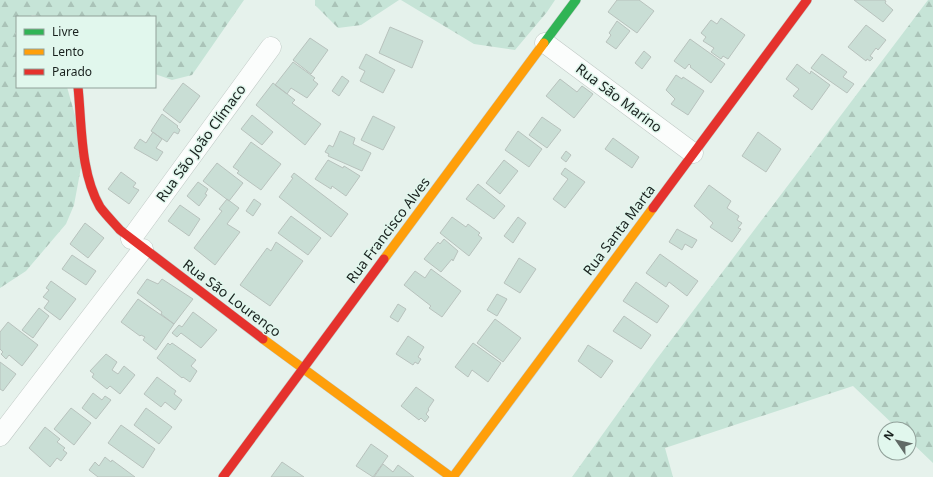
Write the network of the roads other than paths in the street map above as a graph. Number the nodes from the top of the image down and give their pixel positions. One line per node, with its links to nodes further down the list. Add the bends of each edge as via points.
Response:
1 (576, 0): 3 (street, Rua Francisco Alves)
2 (807, 0): 6 (street, Rua Santa Marta)
3 (544, 43): 6 (street, Rua São Marino); 8 (street, Rua Francisco Alves)
4 (271, 47): 7 (street, Rua São João Clímaco)
5 (78, 88): 7 (street, Rua São Lourenço, via 85,152 94,191 107,216)
6 (693, 153): 11 (street, Rua Santa Marta)
7 (137, 244): 8 (street, Rua São Lourenço); 9 (street, Rua São João Clímaco)
8 (303, 368): 10 (street, Rua Francisco Alves); 11 (street, Rua São Lourenço)
9 (0, 436)
10 (223, 477)
11 (452, 477)

